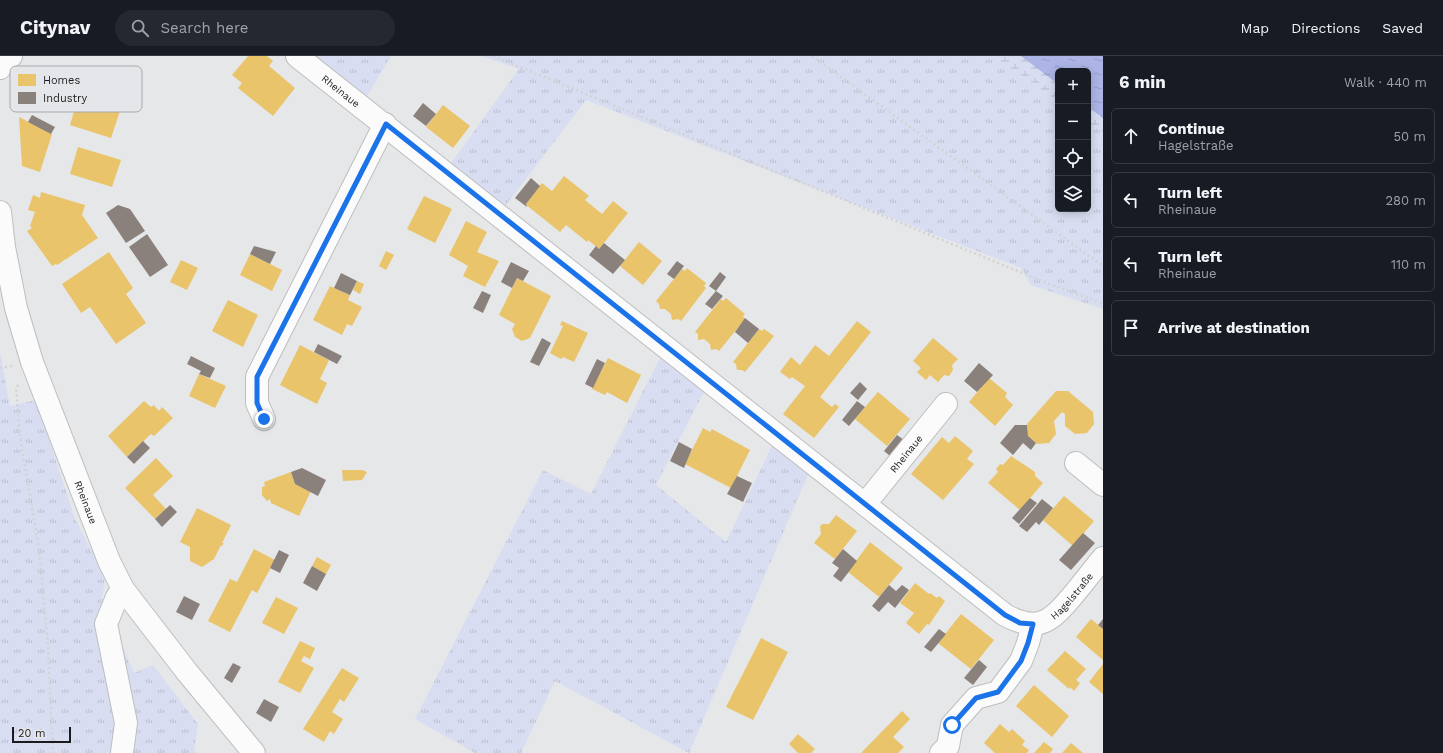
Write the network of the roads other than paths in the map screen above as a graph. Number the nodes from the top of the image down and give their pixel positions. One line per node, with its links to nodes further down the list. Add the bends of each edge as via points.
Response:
1 (11, 56): 3 (street, via 4,60)
2 (297, 56): 4 (street, Rheinaue)
3 (0, 68)
4 (386, 124): 7 (street, via 257,377 257,403); 10 (street, Rheinaue)
5 (0, 212): 12 (street, Rheinaue, via 16,308 32,362 109,561)
6 (946, 404): 10 (street, Rheinaue)
7 (264, 419)
8 (1076, 463): 9 (street)
9 (1103, 485)
10 (864, 504): 13 (street, Rheinaue, via 1005,615 1020,623)
11 (1103, 558): 13 (street, Hagelstraße, via 1056,615)
12 (123, 589): 14 (street, via 106,624 126,723); 15 (street, Rheinaue)
13 (1033, 624): 16 (street, via 1021,661 998,692 976,698 952,725 948,746)
14 (122, 753)
15 (254, 753)
16 (941, 753)

